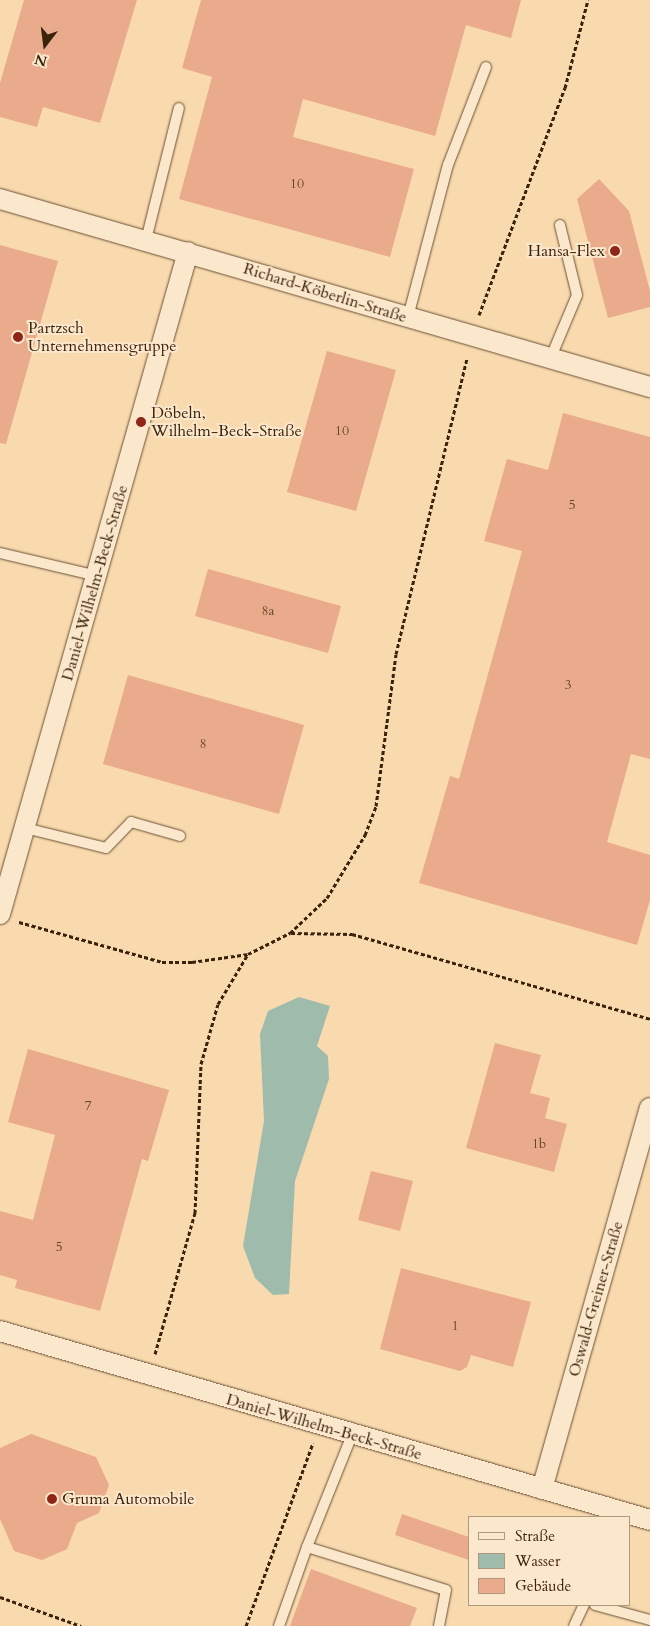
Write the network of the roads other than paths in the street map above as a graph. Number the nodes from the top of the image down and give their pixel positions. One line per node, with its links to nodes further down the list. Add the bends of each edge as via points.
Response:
1 (486, 68): 7 (lane, via 448,165)
2 (179, 108): 5 (lane)
3 (0, 199): 5 (street, Richard-Köberlin-Straße)
4 (560, 225): 8 (lane, via 577,295)
5 (146, 240): 6 (street, Richard-Köberlin-Straße)
6 (188, 252): 7 (street, Richard-Köberlin-Straße); 11 (street, Daniel-Wilhelm-Beck-Straße)
7 (408, 317): 8 (street, Richard-Köberlin-Straße)
8 (551, 358): 9 (street, Richard-Köberlin-Straße)
9 (650, 387)
10 (0, 553): 11 (lane)
11 (96, 576): 12 (street, Daniel-Wilhelm-Beck-Straße)
12 (25, 828): 13 (lane, via 106,848 131,822); 14 (street, Daniel-Wilhelm-Beck-Straße)
13 (180, 836)
14 (5, 917)
15 (650, 1108): 18 (street, Oswald-Greiner-Straße)
16 (0, 1331): 17 (street, Daniel-Wilhelm-Beck-Straße)
17 (352, 1436): 18 (street, Daniel-Wilhelm-Beck-Straße); 22 (lane)
18 (542, 1489): 19 (street, Daniel-Wilhelm-Beck-Straße)
19 (616, 1514)
20 (630, 1516): 21 (street, Daniel-Wilhelm-Beck-Straße)
21 (650, 1520)
22 (307, 1547): 26 (lane); 27 (lane, via 446,1590)
23 (584, 1606): 28 (lane)
24 (599, 1606): 25 (lane)
25 (650, 1620)
26 (279, 1626)
27 (438, 1626)
28 (574, 1626)

